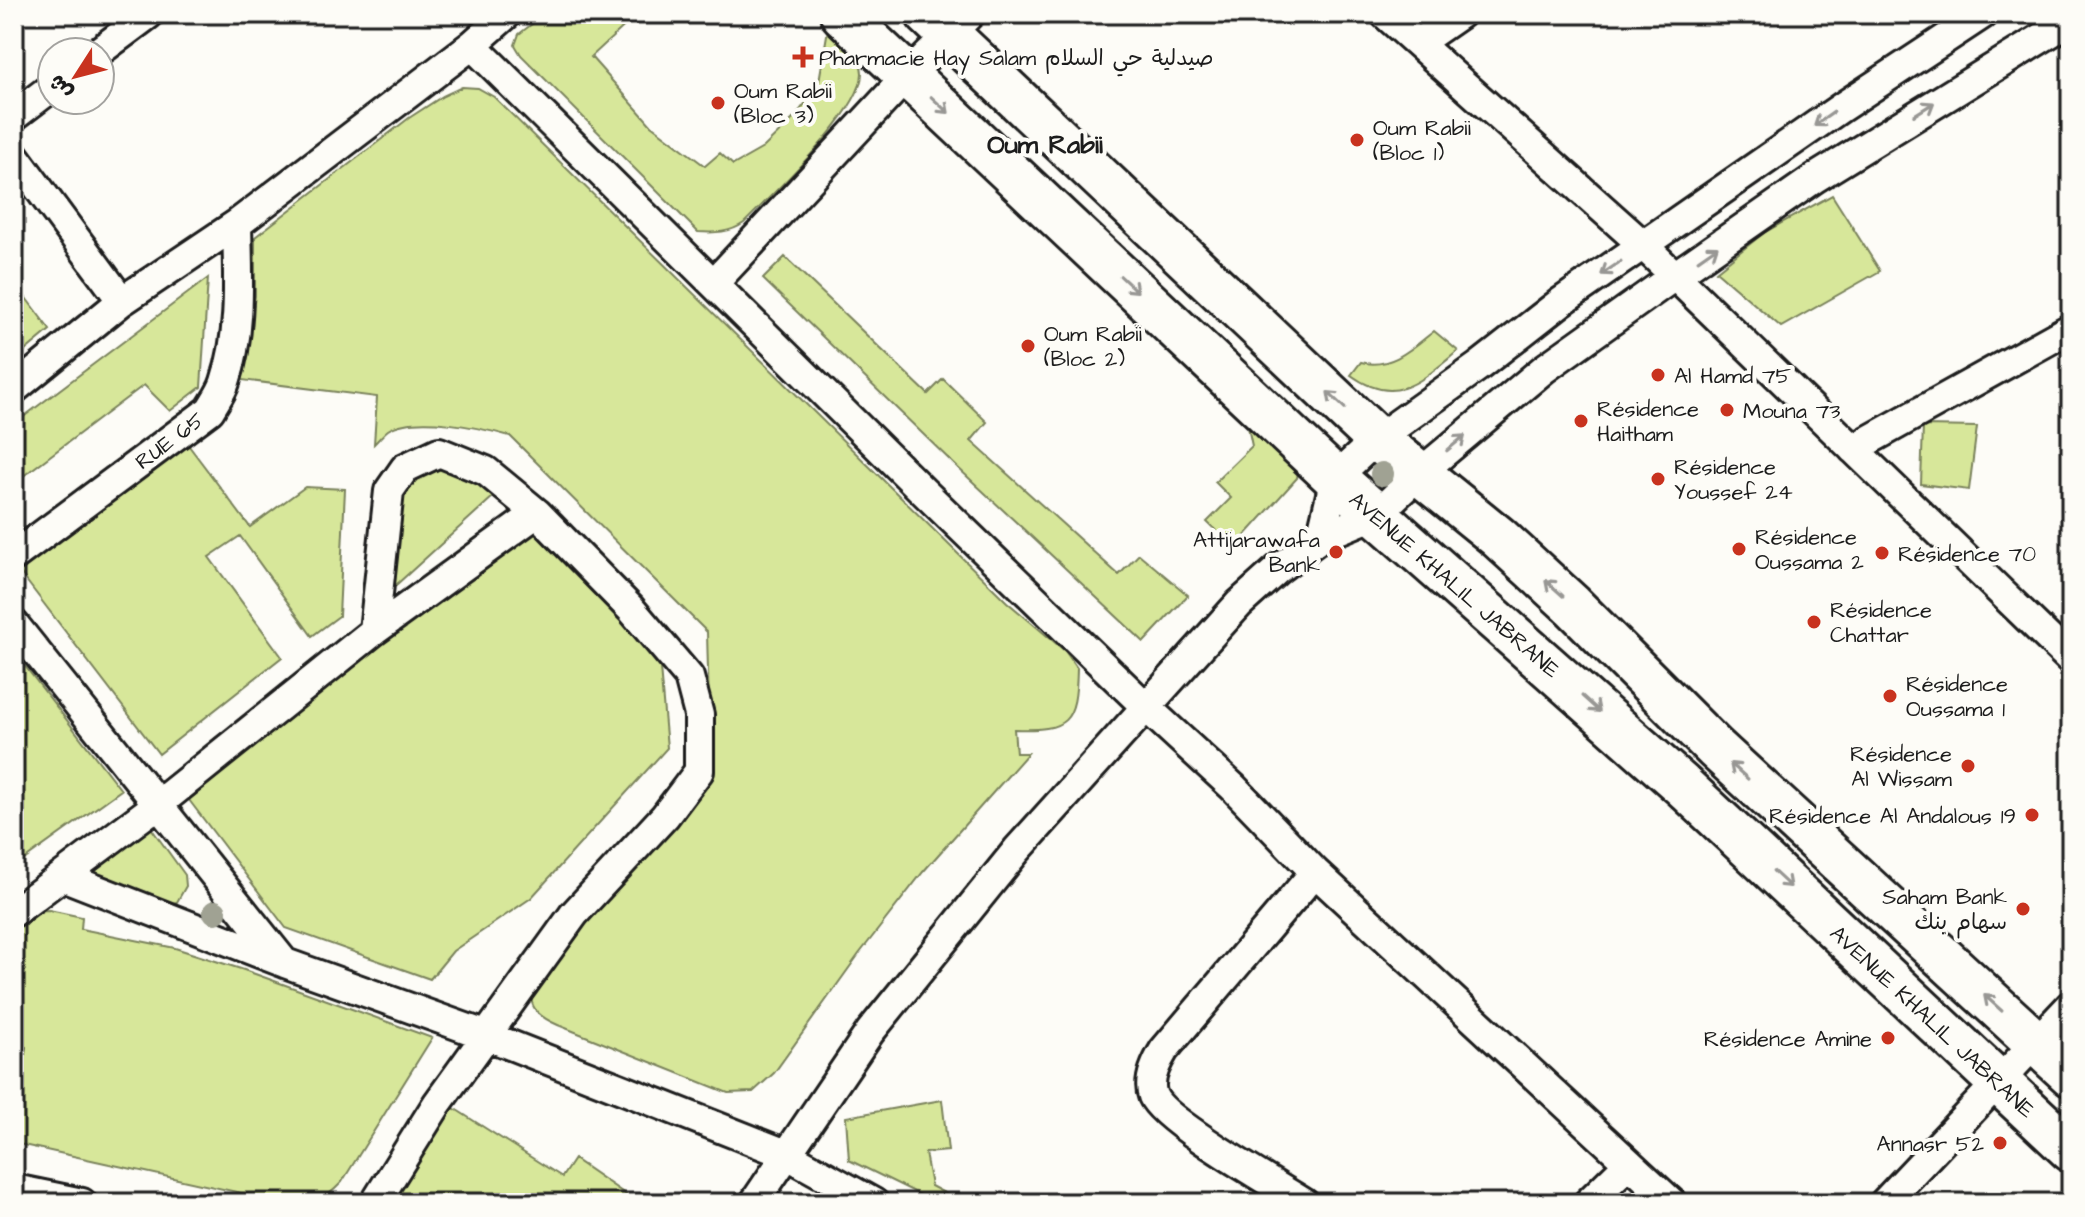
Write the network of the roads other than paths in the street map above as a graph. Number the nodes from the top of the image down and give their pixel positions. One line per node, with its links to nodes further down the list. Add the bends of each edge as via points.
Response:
1 (149, 14): 9 (street)
2 (507, 14): 11 (street)
3 (842, 14): 12 (main road, AVENUE KHALIL JABRANE)
4 (1385, 14): 10 (street)
5 (1460, 14): 10 (street)
6 (1983, 14): 17 (street, one-way to 17)
7 (2071, 20): 18 (street, one-way to 7, via 1815,178)
8 (949, 21): 12 (street); 23 (main road, one-way to 8)
9 (116, 39)
10 (1418, 43): 17 (street)
11 (472, 45): 16 (street); 19 (street)
12 (908, 75): 19 (street); 26 (main road, AVENUE KHALIL JABRANE, one-way to 26)
13 (36, 99): 14 (street)
14 (14, 116)
15 (14, 155): 20 (street)
16 (237, 224): 20 (street); 30 (street, RUE 65, via 238,298 231,354 225,384 210,410)
17 (1643, 245): 18 (street); 23 (street, one-way to 23)
18 (1673, 277): 24 (street); 25 (street, one-way to 18, via 1544,369)
19 (714, 283): 34 (street)
20 (122, 301): 22 (street)
21 (2071, 328): 24 (street)
22 (14, 389)
23 (1377, 439): 25 (main road); 26 (street)
24 (1853, 449): 33 (street)
25 (1420, 473): 28 (street); 42 (main road, one-way to 25, via 1715,748 1572,605)
26 (1335, 478): 28 (main road, AVENUE KHALIL JABRANE); 29 (street)
27 (537, 513): 32 (street); 32 (street, via 486,471 439,452 405,468 389,491); 41 (street, via 689,677 699,715 699,771 665,816 574,914)
28 (1377, 514): 29 (street); 44 (main road, AVENUE KHALIL JABRANE, one-way to 44, via 1683,786)
29 (1321, 537): 34 (street, via 1239,604)
30 (14, 556)
31 (14, 624): 35 (street)
32 (374, 631): 35 (street)
33 (2071, 660)
34 (1146, 707): 36 (street); 46 (street, via 1017,850 889,1007)
35 (157, 805): 37 (street); 39 (street)
36 (1315, 872): 47 (street); 53 (street, via 1153,1069 1153,1096 1171,1118)
37 (62, 876): 38 (street); 39 (street)
38 (14, 912)
39 (285, 963): 41 (street)
40 (2071, 1005): 42 (street)
41 (485, 1035): 46 (street); 50 (street)
42 (2036, 1041): 43 (main road); 44 (street)
43 (2071, 1075)
44 (1998, 1081): 45 (main road, AVENUE KHALIL JABRANE); 56 (street)
45 (2071, 1150)
46 (786, 1154): 51 (street); 52 (street)
47 (1629, 1163): 54 (street); 55 (street)
48 (14, 1189): 49 (street)
49 (82, 1203)
50 (375, 1203)
51 (754, 1203)
52 (874, 1203)
53 (1304, 1203)
54 (1588, 1203)
55 (1672, 1203)
56 (1884, 1203)

